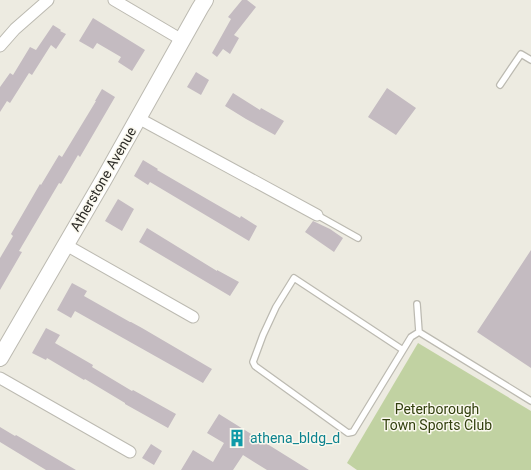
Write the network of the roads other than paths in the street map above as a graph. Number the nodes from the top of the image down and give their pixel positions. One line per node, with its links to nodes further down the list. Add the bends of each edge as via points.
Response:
1 (48, 0): 5 (street)
2 (114, 0): 4 (street)
3 (205, 0): 4 (street, Atherstone Avenue)
4 (182, 40): 8 (street, Atherstone Avenue)
5 (0, 46)
6 (531, 60): 7 (lane, via 521,54)
7 (500, 85)
8 (138, 118): 9 (street); 11 (street, Atherstone Avenue)
9 (317, 216): 10 (lane)
10 (358, 238)
11 (66, 245): 13 (street); 16 (street, Atherstone Avenue)
12 (417, 304): 14 (lane)
13 (193, 317)
14 (419, 332): 15 (lane, via 411,337); 18 (lane)
15 (403, 350): 15 (lane, via 294,278 276,307 253,362 255,366 348,433 353,432)
16 (0, 358)
17 (0, 378): 19 (street)
18 (531, 401)
19 (130, 452)

